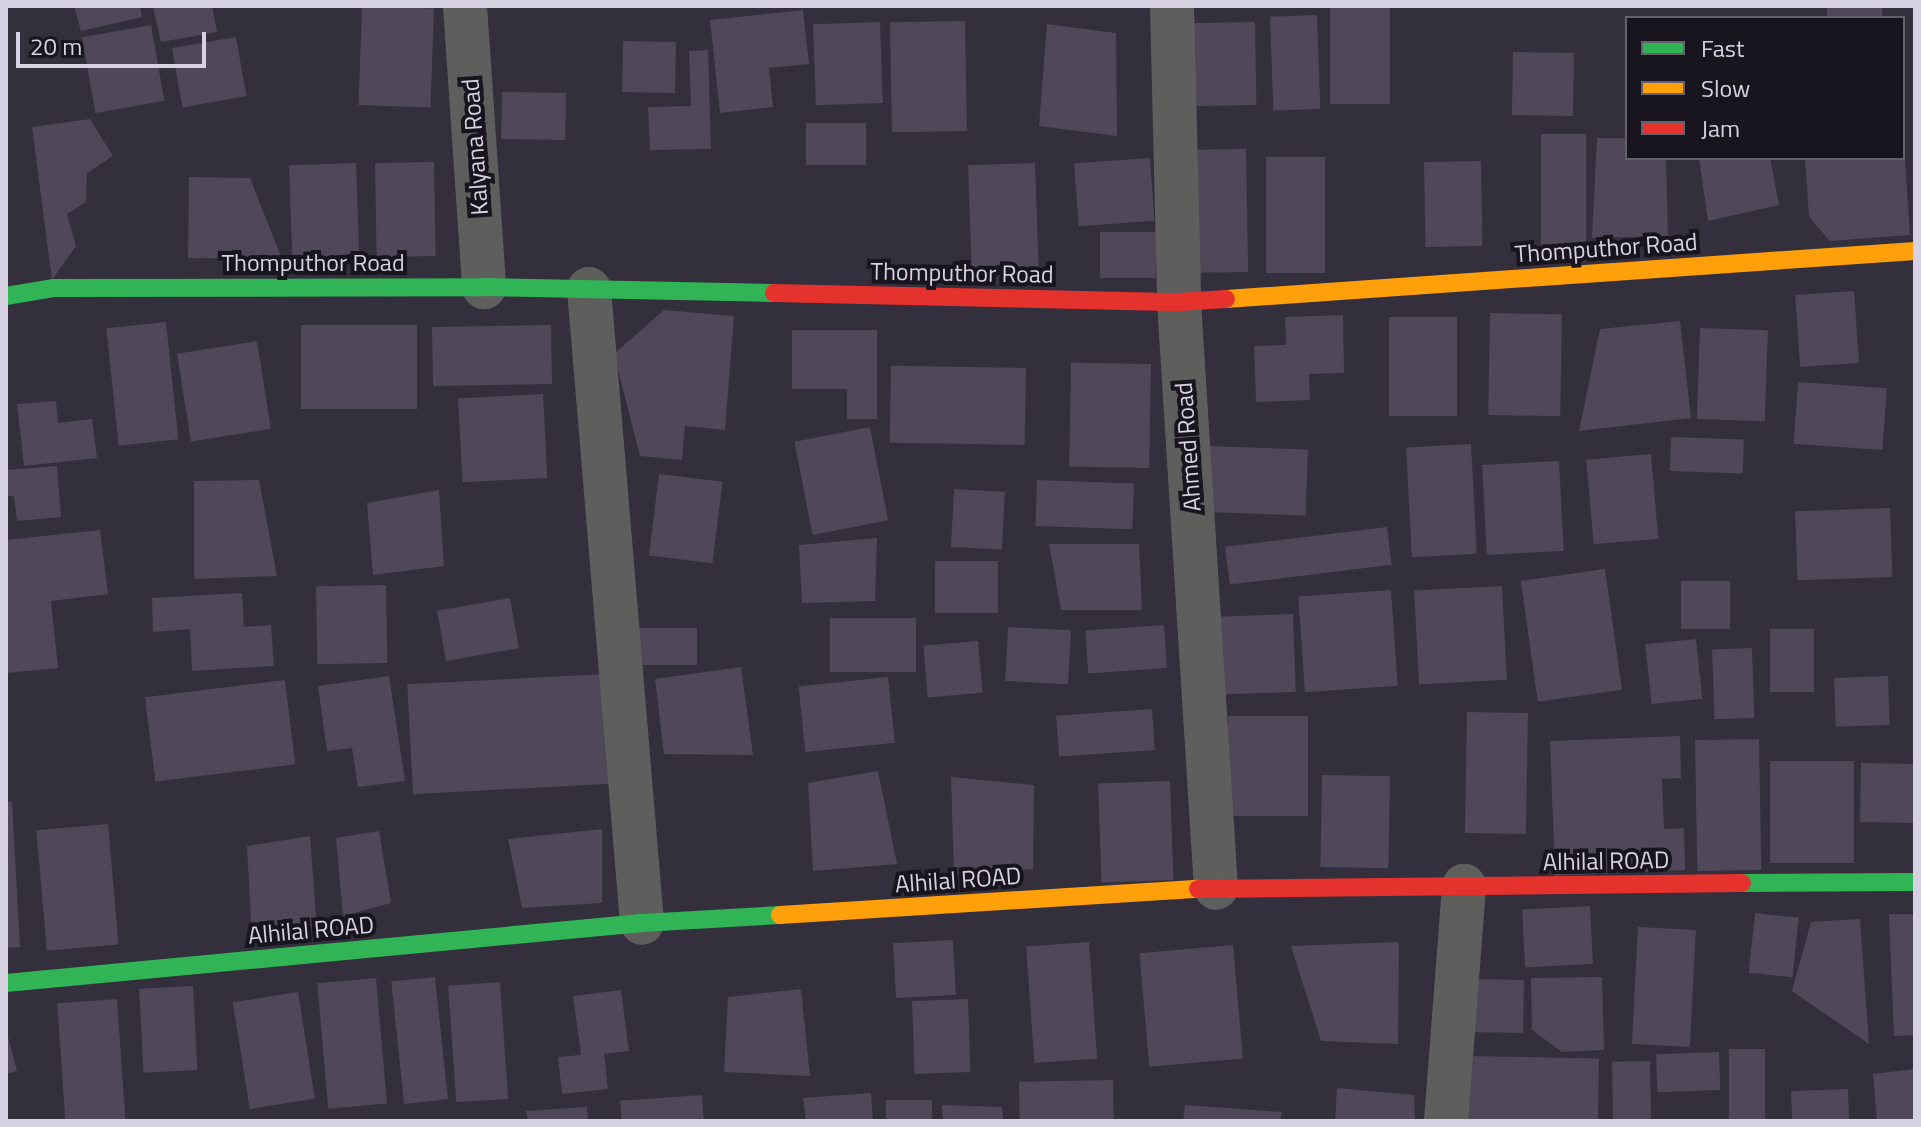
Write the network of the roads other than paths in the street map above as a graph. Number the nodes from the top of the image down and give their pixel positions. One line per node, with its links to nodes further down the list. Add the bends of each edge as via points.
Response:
1 (465, 6): 4 (street, Kalyana Road)
2 (1172, 6): 7 (street, Ahmed Road)
3 (1915, 251): 7 (street, Thomputhor Road)
4 (484, 287): 5 (street, Thomputhor Road); 6 (street, Thomputhor Road, via 54,288)
5 (589, 289): 7 (street, Thomputhor Road); 11 (street)
6 (6, 296)
7 (1179, 302): 10 (street, Ahmed Road)
8 (1915, 882): 9 (street, Alhilal ROAD)
9 (1464, 886): 10 (street, Alhilal ROAD); 13 (street)
10 (1216, 888): 11 (street, Alhilal ROAD)
11 (642, 923): 12 (street, Alhilal ROAD)
12 (6, 983)
13 (1446, 1121)

